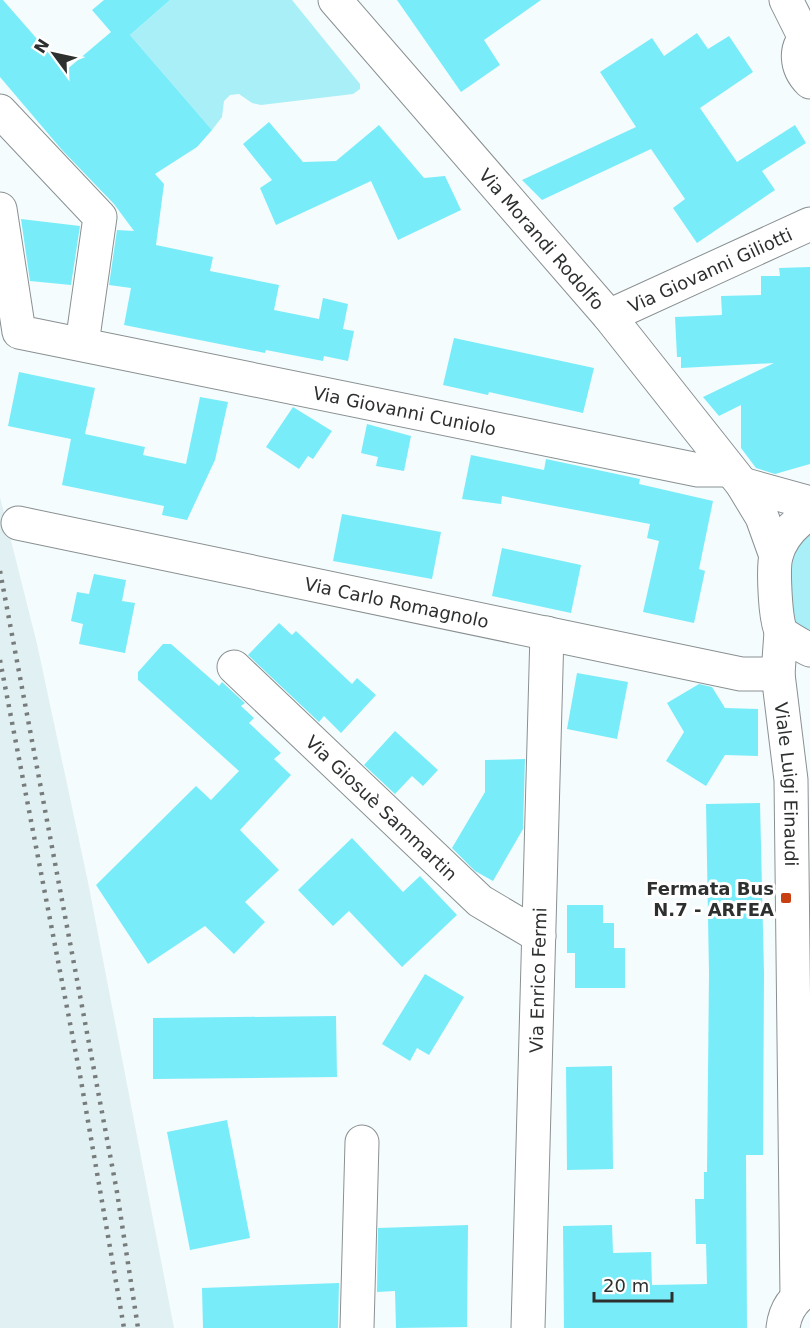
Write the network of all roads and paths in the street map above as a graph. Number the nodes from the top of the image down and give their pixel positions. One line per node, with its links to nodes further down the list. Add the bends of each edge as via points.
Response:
1 (335, 0): 8 (street, Via Morandi Rodolfo)
2 (786, 0): 3 (street)
3 (807, 36): 4 (street, via 799,48 798,60)
4 (810, 82)
5 (0, 111): 9 (street, via 100,217)
6 (0, 209): 9 (street, Via Giovanni Cuniolo, via 19,332)
7 (810, 224): 8 (street, Via Giovanni Giliotti)
8 (609, 316): 10 (street, Via Morandi Rodolfo)
9 (82, 344): 10 (street, Via Giovanni Cuniolo)
10 (735, 477): 11 (street, Via Giovanni Cuniolo); 14 (street, via 762,517)
11 (810, 503)
12 (810, 513): 14 (street, via 795,524)
13 (18, 523): 16 (street, Via Carlo Romagnolo)
14 (776, 556): 15 (street, Viale Luigi Einaudi, via 776,618)
15 (781, 632): 17 (street); 19 (street, Viale Luigi Einaudi)
16 (548, 633): 19 (street, Via Carlo Romagnolo, via 741,674); 21 (street, Via Enrico Fermi)
17 (810, 650)
18 (234, 667): 21 (street, Via Giosuè Sammartin, via 480,901)
19 (778, 674): 20 (street, Viale Luigi Einaudi)
20 (800, 785): 23 (street, Viale Luigi Einaudi)
21 (539, 936): 25 (street, Via Enrico Fermi)
22 (362, 1142): 24 (street)
23 (804, 1293): 26 (street, via 789,1307)
24 (357, 1328)
25 (528, 1328)
26 (783, 1328)

